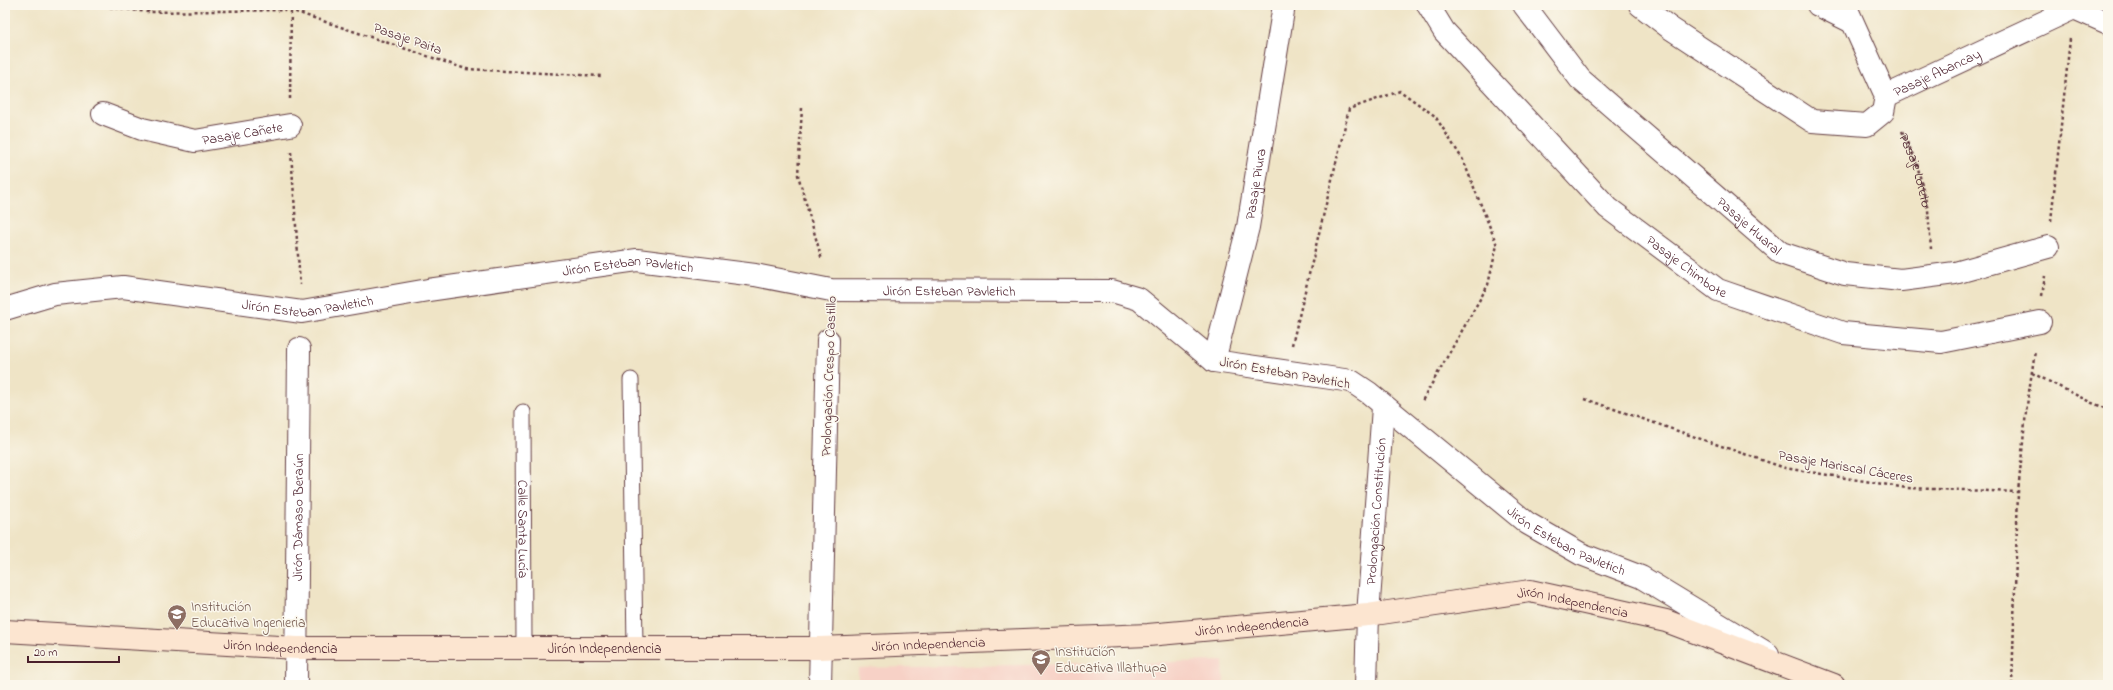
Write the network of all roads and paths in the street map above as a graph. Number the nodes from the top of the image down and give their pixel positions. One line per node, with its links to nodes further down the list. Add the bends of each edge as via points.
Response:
1 (92, 5): 10 (path, Pasaje Paita)
2 (149, 5): 10 (path)
3 (291, 5): 9 (path)
4 (1284, 5): 26 (street, Pasaje Piura, via 1248,227)
5 (1428, 5): 23 (street, Pasaje Chimbote, via 1444,31 1608,208 1718,290 1843,333 1941,342)
6 (1524, 5): 19 (street, Pasaje Huaral, via 1580,79 1781,253 1845,274 1902,280)
7 (1640, 5): 14 (street, Pasaje Abancay, via 1670,28 1812,120 1867,125 1883,112)
8 (1818, 5): 11 (street)
9 (290, 10): 10 (path, Pasaje Paita); 13 (path, Pasaje Paita, via 466,68); 17 (path)
10 (148, 12)
11 (1848, 13): 14 (street)
12 (2108, 23): 14 (street, Pasaje Abancay, via 2074,8)
13 (601, 76)
14 (1886, 96): 19 (path, Pasaje Loreto, via 1916,164 1928,210)
15 (802, 108): 20 (path, Prolongación Crespo Castillo, via 798,175)
16 (103, 114): 17 (street, Pasaje Cañete, via 142,129 195,141)
17 (290, 125): 22 (path)
18 (2048, 248): 19 (street, Pasaje Huaral, via 1956,273)
19 (1933, 276)
20 (831, 290): 22 (street, Jirón Esteban Pavletich, via 755,275 637,260 428,290); 26 (street, Jirón Esteban Pavletich, via 1112,291 1139,299)
21 (5, 309): 22 (street, Jirón Esteban Pavletich, via 55,294 123,287)
22 (302, 312)
23 (2040, 322)
24 (828, 340): 41 (street, Prolongación Crespo Castillo)
25 (299, 349): 39 (street, Jirón Dámaso Beraún)
26 (1214, 360): 27 (street, Jirón Esteban Pavletich)
27 (1286, 371): 31 (street, Jirón Esteban Pavletich, via 1351,381); 34 (path, via 1349,109 1400,91 1435,116 1463,160 1497,245 1488,285)
28 (2032, 373): 32 (path)
29 (631, 380): 40 (lane)
30 (1585, 399): 35 (path, Pasaje Mariscal Cáceres, via 1785,468 1907,488)
31 (1384, 407): 34 (street, Jirón Esteban Pavletich); 36 (street, Prolongación Constitución)
32 (2108, 410)
33 (523, 412): 38 (lane, Calle Santa Lucía)
34 (1408, 426): 42 (street, Jirón Esteban Pavletich, via 1527,523 1581,554 1642,577)
35 (2018, 492)
36 (1368, 615): 41 (street, Jirón Independencia, via 1148,635); 42 (street, Jirón Independencia, via 1530,591 1666,621); 45 (street, Prolongación Constitución)
37 (5, 631): 39 (street, Jirón Independencia)
38 (524, 647): 39 (street, Jirón Independencia); 40 (street, Jirón Independencia)
39 (297, 648): 43 (street, Jirón Dámaso Beraún)
40 (635, 648): 41 (street, Jirón Independencia)
41 (820, 648): 44 (street, Prolongación Crespo Castillo)
42 (1792, 668): 46 (street, Jirón Independencia)
43 (296, 685)
44 (820, 685)
45 (1366, 685)
46 (1834, 685)

